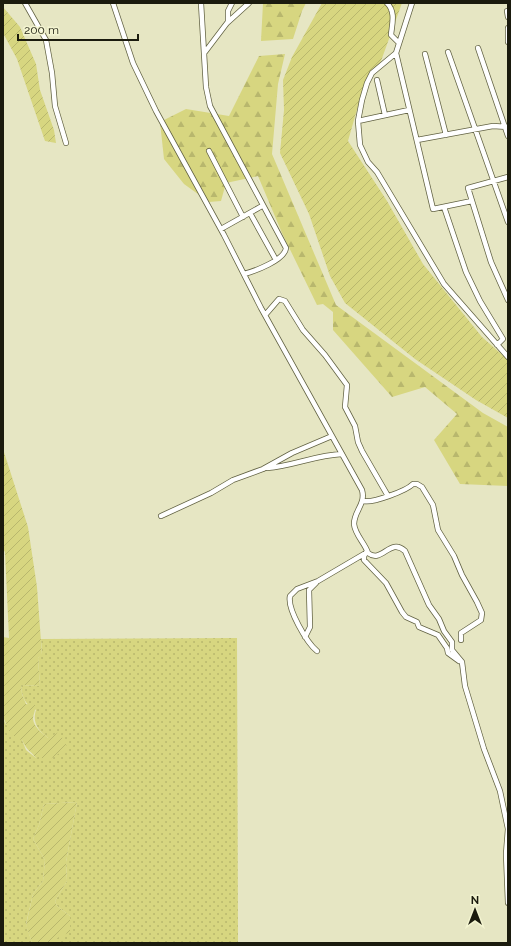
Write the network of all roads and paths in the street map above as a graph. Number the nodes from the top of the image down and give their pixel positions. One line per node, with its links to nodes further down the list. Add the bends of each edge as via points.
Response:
1 (25, 3): 28 (street, via 46,40 54,106)
2 (113, 3): 38 (street, via 137,73)
3 (201, 3): 15 (street)
4 (232, 3): 10 (street, via 228,11)
5 (249, 3): 10 (street)
6 (387, 3): 12 (street, via 393,19 391,34)
7 (412, 3): 12 (street)
8 (507, 11): 9 (street)
9 (508, 17)
10 (228, 22): 15 (street)
11 (508, 28): 13 (street)
12 (398, 42): 16 (street)
13 (508, 42)
14 (478, 48): 23 (street)
15 (205, 52): 33 (street, via 206,87 210,106)
16 (396, 52): 20 (street); 22 (street, via 369,77)
17 (448, 52): 24 (street)
18 (425, 54): 25 (street)
19 (377, 80): 21 (street)
20 (409, 110): 21 (street); 27 (street)
21 (386, 116): 22 (street)
22 (358, 121): 43 (street, via 360,145 368,162 377,172 444,284)
23 (507, 128): 24 (street, via 493,126); 26 (street)
24 (475, 130): 25 (street); 31 (street)
25 (446, 135): 27 (street)
26 (508, 136)
27 (417, 140): 34 (street, via 433,209)
28 (66, 143)
29 (209, 151): 36 (street)
30 (508, 177): 31 (street)
31 (493, 180): 32 (street, via 468,187); 37 (street)
32 (472, 201): 34 (street); 41 (street, via 490,262)
33 (262, 206): 35 (street); 39 (street, via 286,248 285,253)
34 (444, 207): 43 (street, via 466,272 504,339)
35 (250, 213): 36 (street); 39 (street)
36 (243, 216): 38 (street)
37 (508, 222)
38 (221, 229): 40 (street)
39 (276, 260): 40 (street)
40 (244, 274): 42 (street)
41 (508, 300)
42 (266, 314): 45 (street); 48 (street, via 279,299 285,301 303,330 343,379 347,385 345,407 355,426 358,442)
43 (497, 345): 44 (street)
44 (508, 357)
45 (332, 436): 46 (street); 47 (street, via 292,453)
46 (342, 454): 47 (street, via 324,455 287,467); 49 (street, via 362,490)
47 (264, 469): 50 (street, via 233,480)
48 (388, 496): 49 (street, via 373,502); 54 (street, via 418,484 430,500 438,530 454,556 482,615 482,620 461,633)
49 (364, 501): 51 (street, via 354,525)
50 (161, 516)
51 (366, 553): 52 (street); 56 (street, via 364,560 386,583 406,617 438,635 448,653); 56 (street, via 376,556 392,546 405,551 429,605 452,642 452,650)
52 (318, 581): 53 (street, via 309,590 310,627); 53 (street, via 297,589 289,598)
53 (305, 637): 55 (street, via 308,644)
54 (461, 640)
55 (317, 651)
56 (462, 662): 57 (street, via 465,686 500,791 508,829)
57 (508, 903)

